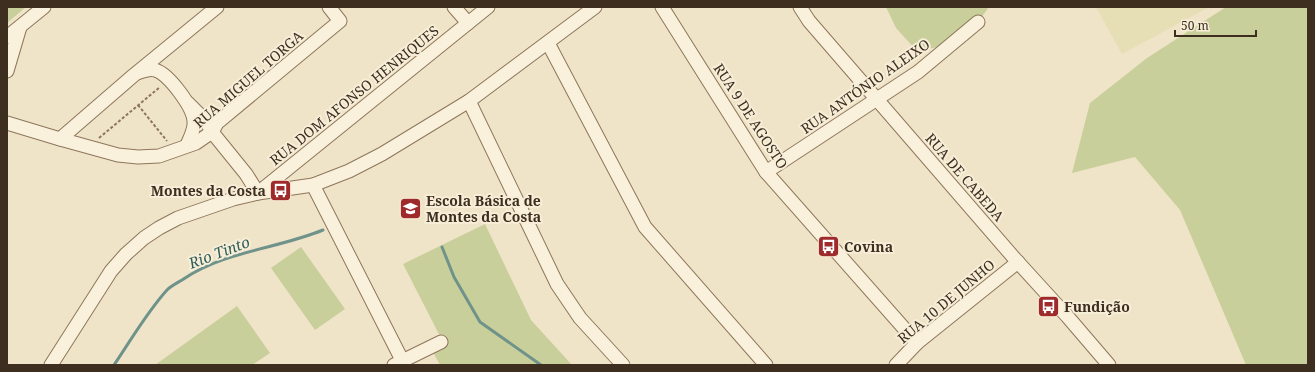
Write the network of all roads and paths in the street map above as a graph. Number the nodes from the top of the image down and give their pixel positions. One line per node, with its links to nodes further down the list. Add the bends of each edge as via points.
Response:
1 (44, 7): 11 (street)
2 (217, 7): 14 (street)
3 (329, 7): 23 (street, RUA MIGUEL TORGA, via 340,21 216,123)
4 (454, 7): 10 (street)
5 (488, 7): 10 (street, RUA DOM AFONSO HENRIQUES)
6 (595, 7): 13 (street)
7 (662, 7): 28 (street, RUA 9 DE AGOSTO)
8 (800, 7): 18 (street, RUA DE CABEDA)
9 (978, 22): 18 (street, RUA ANTÓNIO ALEIXO, via 918,72)
10 (468, 23): 30 (street, RUA DOM AFONSO HENRIQUES)
11 (20, 27): 12 (street); 15 (street)
12 (7, 37)
13 (548, 43): 19 (street); 37 (street, via 645,227)
14 (163, 51): 16 (street); 17 (street, via 160,59)
15 (7, 68)
16 (134, 75): 17 (street, via 147,69 156,70); 24 (street)
17 (164, 80): 20 (street); 21 (path)
18 (878, 99): 28 (street, RUA ANTÓNIO ALEIXO); 31 (street, RUA DE CABEDA)
19 (469, 101): 29 (street, via 382,154); 36 (street, via 557,284 580,318)
20 (188, 103): 23 (street, via 200,114); 27 (street, via 194,122)
21 (138, 105): 25 (path); 26 (path)
22 (7, 123): 24 (street, RUA MIGUEL TORGA)
23 (212, 132): 27 (street, RUA MIGUEL TORGA, via 196,143); 30 (street)
24 (60, 139): 27 (street, RUA MIGUEL TORGA, via 118,155 138,157 158,156)
25 (95, 141)
26 (170, 144)
27 (187, 145)
28 (766, 172): 33 (street, RUA 9 DE AGOSTO)
29 (313, 185): 30 (street); 34 (street)
30 (258, 193): 35 (street, via 178,218 144,238 111,271)
31 (1018, 262): 33 (street, RUA 10 DE JUNHO); 39 (street, RUA DE CABEDA)
32 (441, 342): 34 (street)
33 (917, 343): 38 (street, RUA 10 DE JUNHO)
34 (398, 363)
35 (51, 365)
36 (623, 365)
37 (766, 365)
38 (896, 365)
39 (1109, 365)

